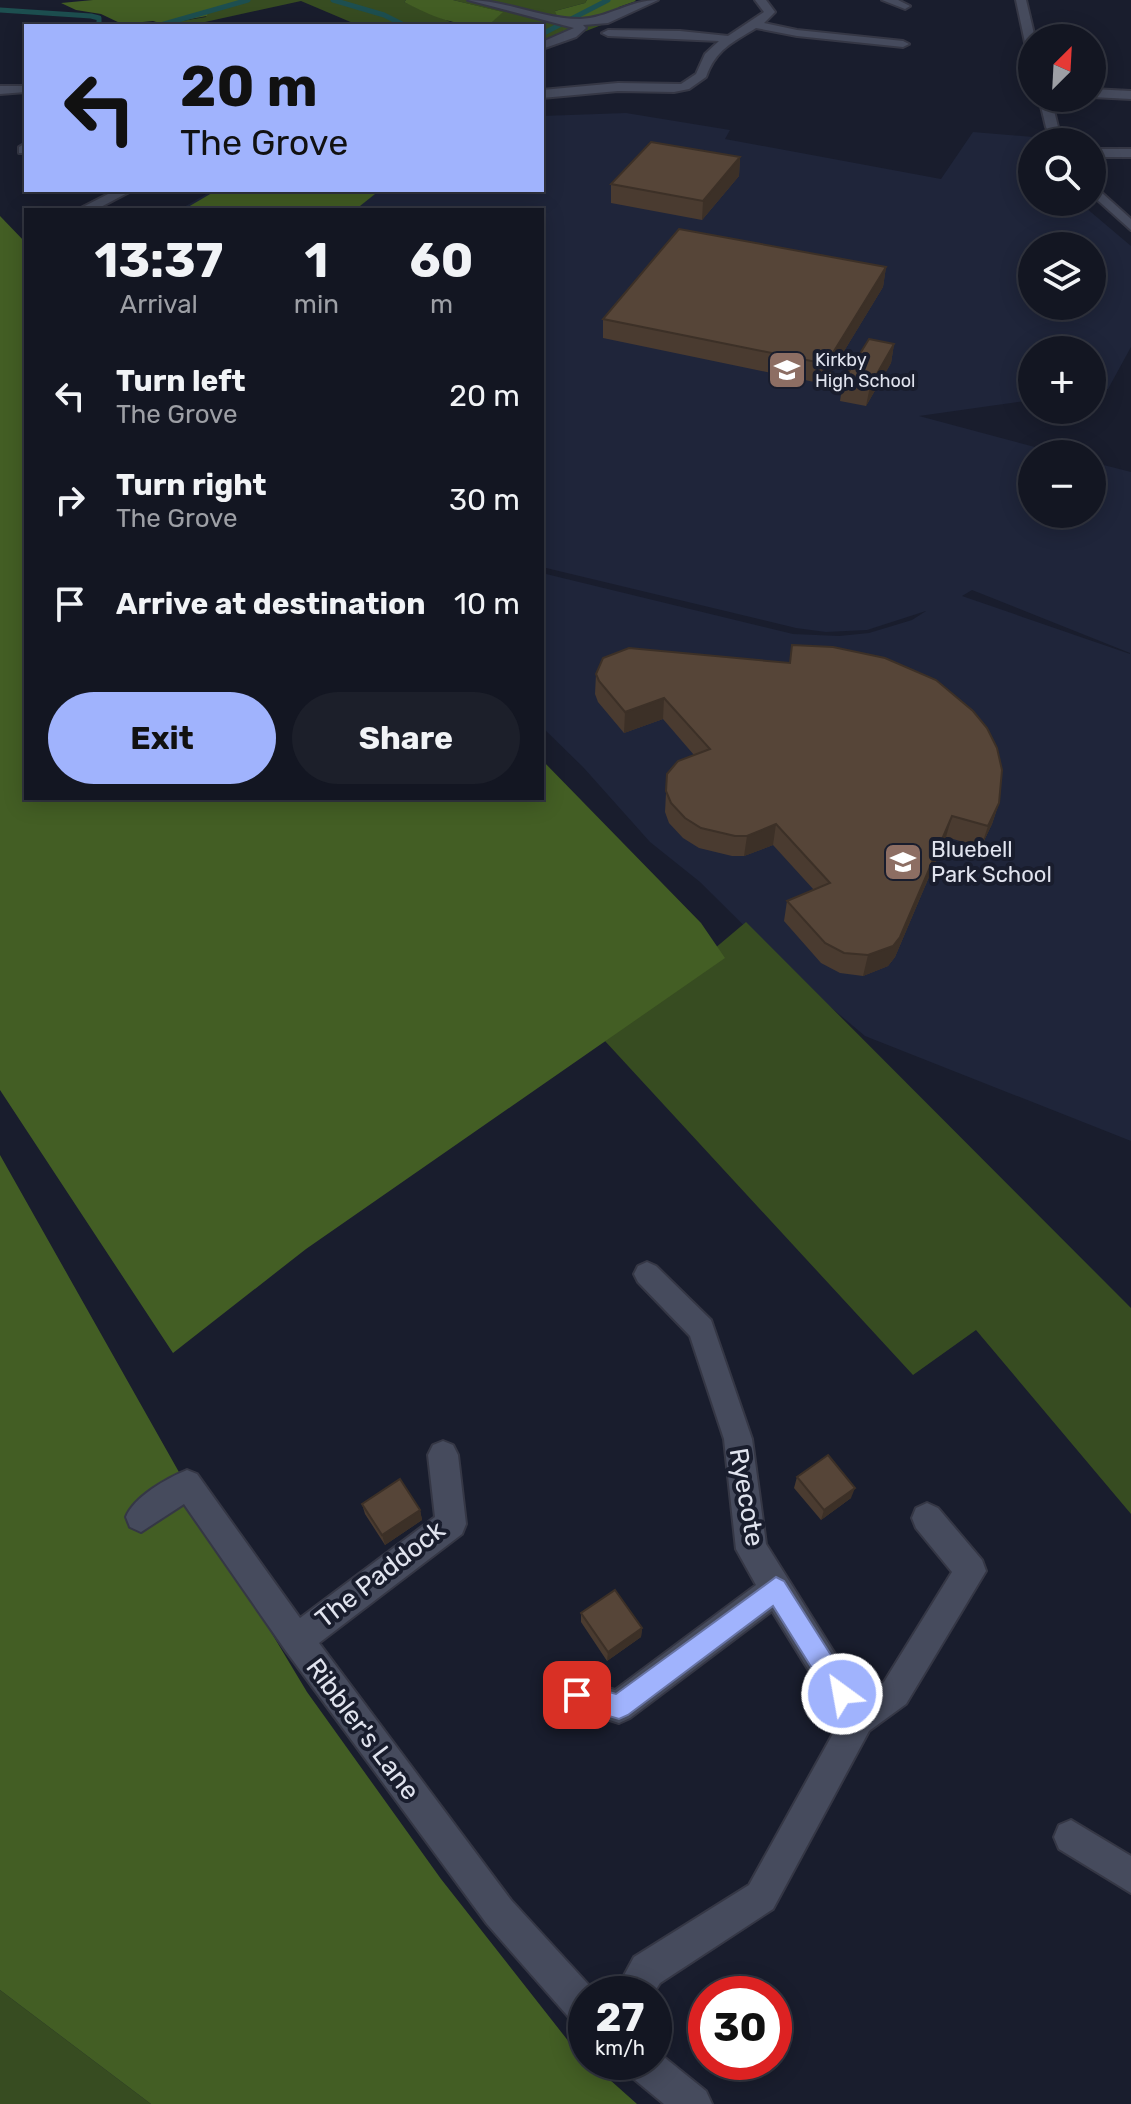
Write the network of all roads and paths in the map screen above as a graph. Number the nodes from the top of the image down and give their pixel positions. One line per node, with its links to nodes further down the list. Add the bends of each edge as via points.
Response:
1 (473, 0): 7 (street)
2 (653, 0): 7 (street, via 604,21)
3 (760, 0): 9 (street, via 770,12)
4 (887, 0): 6 (street)
5 (1021, 0): 8 (street)
6 (905, 6)
7 (575, 22): 13 (street, via 580,28 572,35)
8 (1027, 24)
9 (759, 25): 11 (street); 12 (street)
10 (608, 33): 11 (street)
11 (729, 39): 16 (street, via 704,59 696,83 673,89 621,86)
12 (903, 44)
13 (544, 45)
14 (0, 90): 15 (street)
15 (24, 91)
16 (544, 94)
17 (1106, 94): 18 (street)
18 (1131, 95)
19 (1106, 153): 20 (street)
20 (1131, 153)
21 (122, 192): 23 (street)
22 (1106, 202): 24 (street)
23 (88, 208)
24 (1131, 226)
25 (647, 1274): 29 (street, Ryecote, via 701,1329 738,1439 751,1549)
26 (443, 1455): 30 (street, The Paddock, via 451,1524)
27 (141, 1517): 30 (street, Ribbler's Lane, via 187,1484)
28 (927, 1518): 32 (street, via 971,1571 895,1693)
29 (776, 1589): 31 (street, via 619,1707); 32 (street, Ryecote)
30 (297, 1640): 36 (street, Ribbler's Lane, via 499,1912)
31 (577, 1695)
32 (858, 1720): 35 (street, via 761,1897)
33 (1071, 1837): 34 (street)
34 (1131, 1876)
35 (643, 1976)
36 (568, 1989)
37 (664, 2080): 38 (street)
38 (693, 2104)

